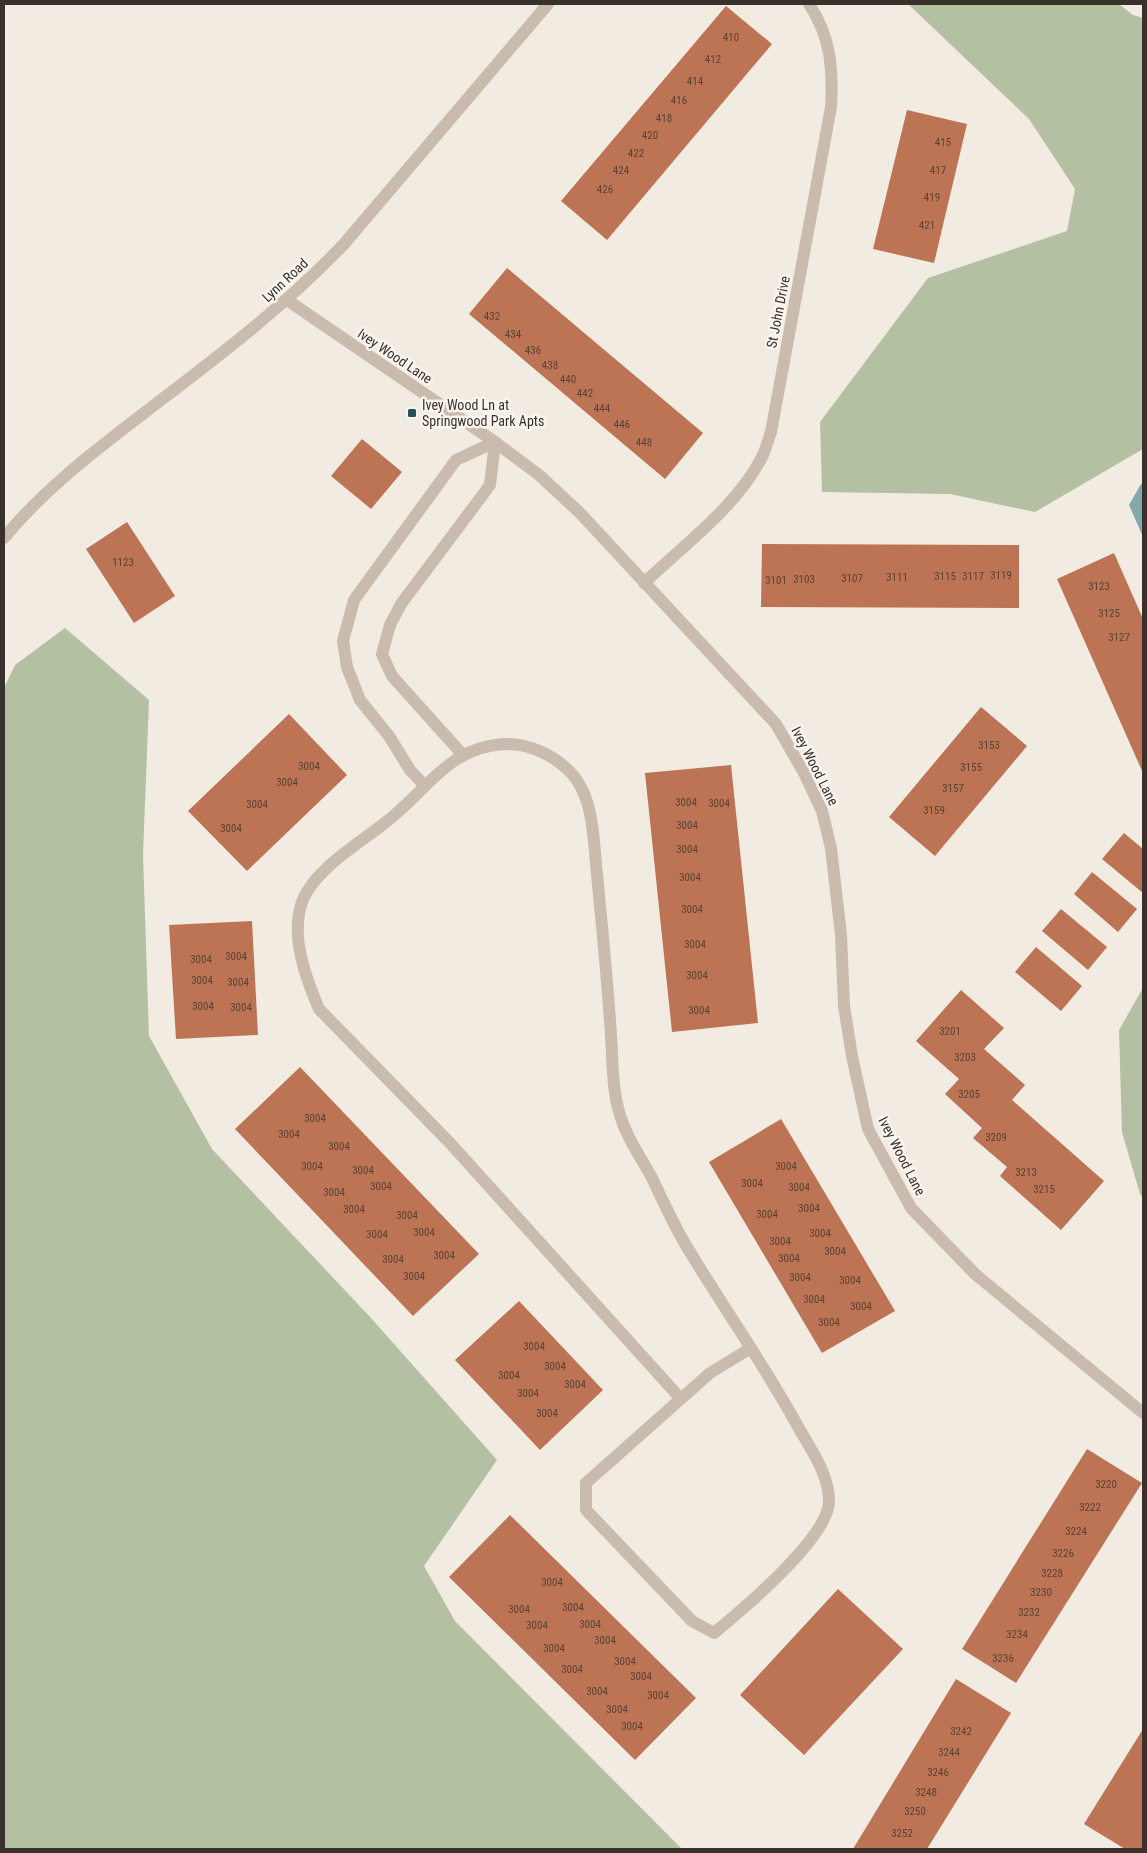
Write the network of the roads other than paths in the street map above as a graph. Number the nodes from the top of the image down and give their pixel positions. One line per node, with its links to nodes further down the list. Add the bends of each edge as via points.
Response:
1 (548, 4): 3 (street, Lynn Road, via 344,244)
2 (809, 4): 6 (street, St John Drive, via 821,22 830,48 833,76 831,107 771,432 763,456 750,478)
3 (287, 300): 4 (street, Ivey Wood Lane); 5 (street, Lynn Road, via 45,492)
4 (495, 442): 6 (street, Ivey Wood Lane, via 539,475 579,512); 7 (street, via 490,485 401,604 390,625 382,654 392,676); 8 (street, via 456,460 354,600 345,627 343,641 347,666 360,700)
5 (4, 538)
6 (644, 583): 11 (street, Ivey Wood Lane, via 776,724 822,811 831,848 841,934 844,1006 868,1129 911,1208 975,1274)
7 (462, 754): 8 (street); 9 (street, via 491,745 520,744 567,768 582,789 591,824 614,1084 620,1115 632,1147 682,1238)
8 (425, 786): 10 (street, via 391,819 318,877 301,904 298,936 308,983 319,1009 450,1144)
9 (751, 1348): 10 (street, via 710,1373); 10 (street, via 822,1470 829,1502 823,1524 807,1543 757,1597 714,1633 692,1621 586,1510 586,1483)
10 (681, 1399)
11 (1143, 1413)

